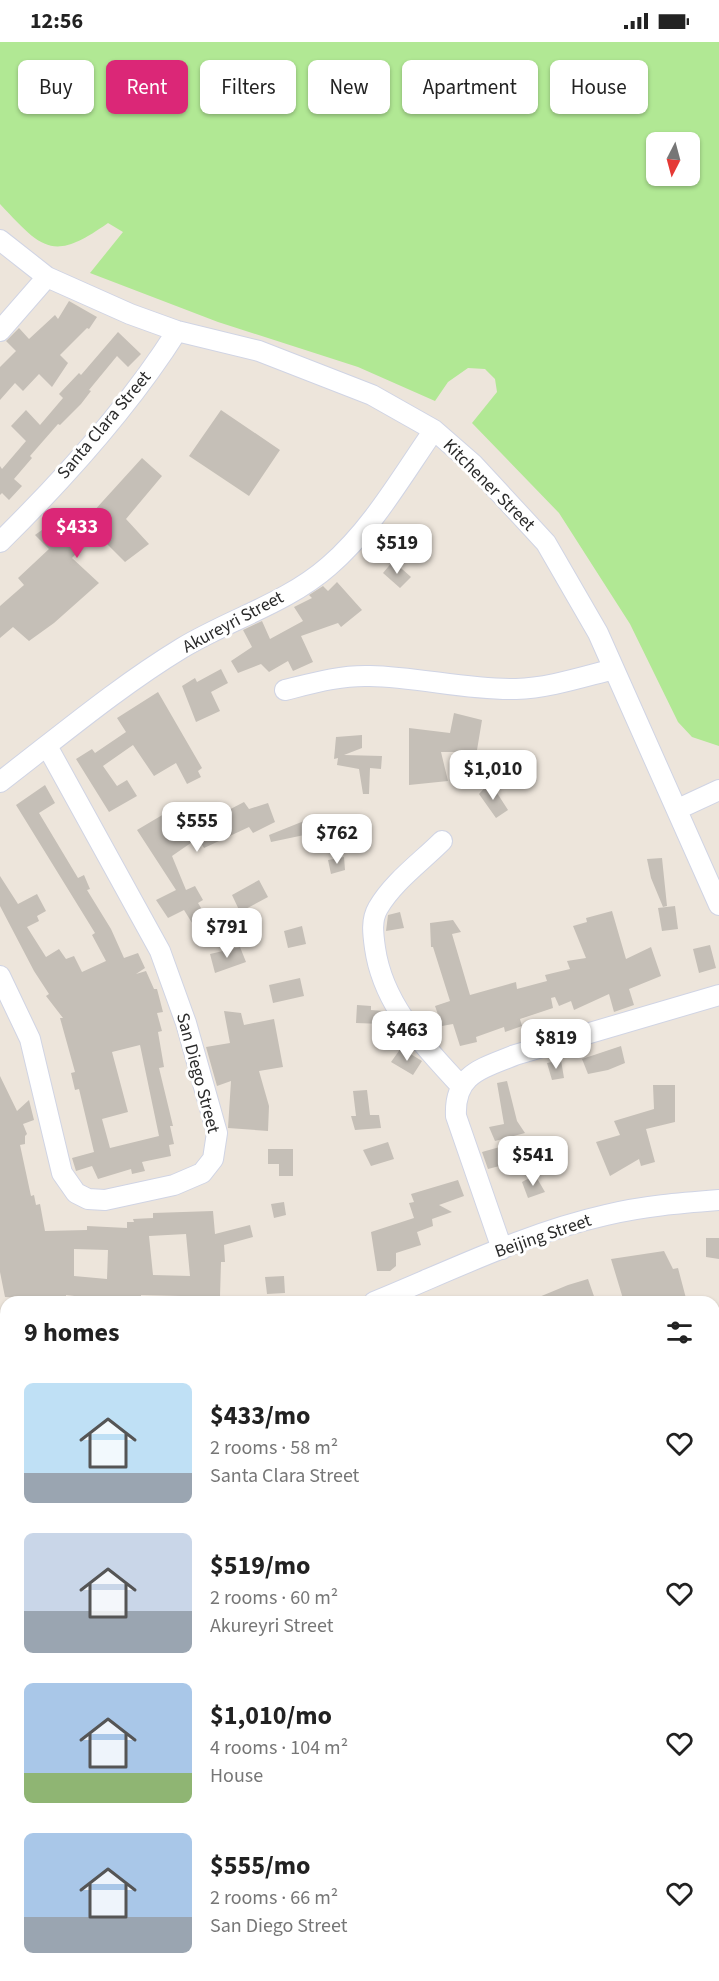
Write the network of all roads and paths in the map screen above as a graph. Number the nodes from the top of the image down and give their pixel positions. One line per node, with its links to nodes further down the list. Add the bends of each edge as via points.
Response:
1 (0, 240): 2 (street, Kitchener Street)
2 (47, 277): 3 (street); 4 (street, Kitchener Street)
3 (0, 331)
4 (177, 331): 5 (street, Kitchener Street, via 259,351 316,372 372,395); 6 (street, Santa Clara Street, via 108,423)
5 (434, 430): 7 (street, Kitchener Street, via 473,464 546,543 598,633); 9 (street, Akureyri Street, via 374,516 328,567 271,603 220,626 142,673)
6 (0, 542)
7 (614, 669): 8 (street, via 552,685 516,689 368,676 332,679); 12 (street, Kitchener Street)
8 (285, 690)
9 (47, 746): 10 (street, Akureyri Street); 15 (street, San Diego Street, via 160,951 173,984 218,1133 213,1159 202,1173 174,1185 105,1200 88,1199 76,1193 62,1173 30,1039)
10 (0, 782)
11 (719, 790): 12 (street)
12 (678, 809): 14 (street, Kitchener Street)
13 (442, 841): 17 (street, via 388,894 377,909 372,928 381,975 393,1003 413,1034)
14 (719, 905)
15 (0, 975)
16 (719, 995): 17 (street, via 515,1055 469,1076)
17 (460, 1086): 19 (street, via 456,1116)
18 (719, 1200): 19 (street, Beijing Street, via 606,1215)
19 (502, 1249): 20 (street, Beijing Street)
20 (388, 1296)

